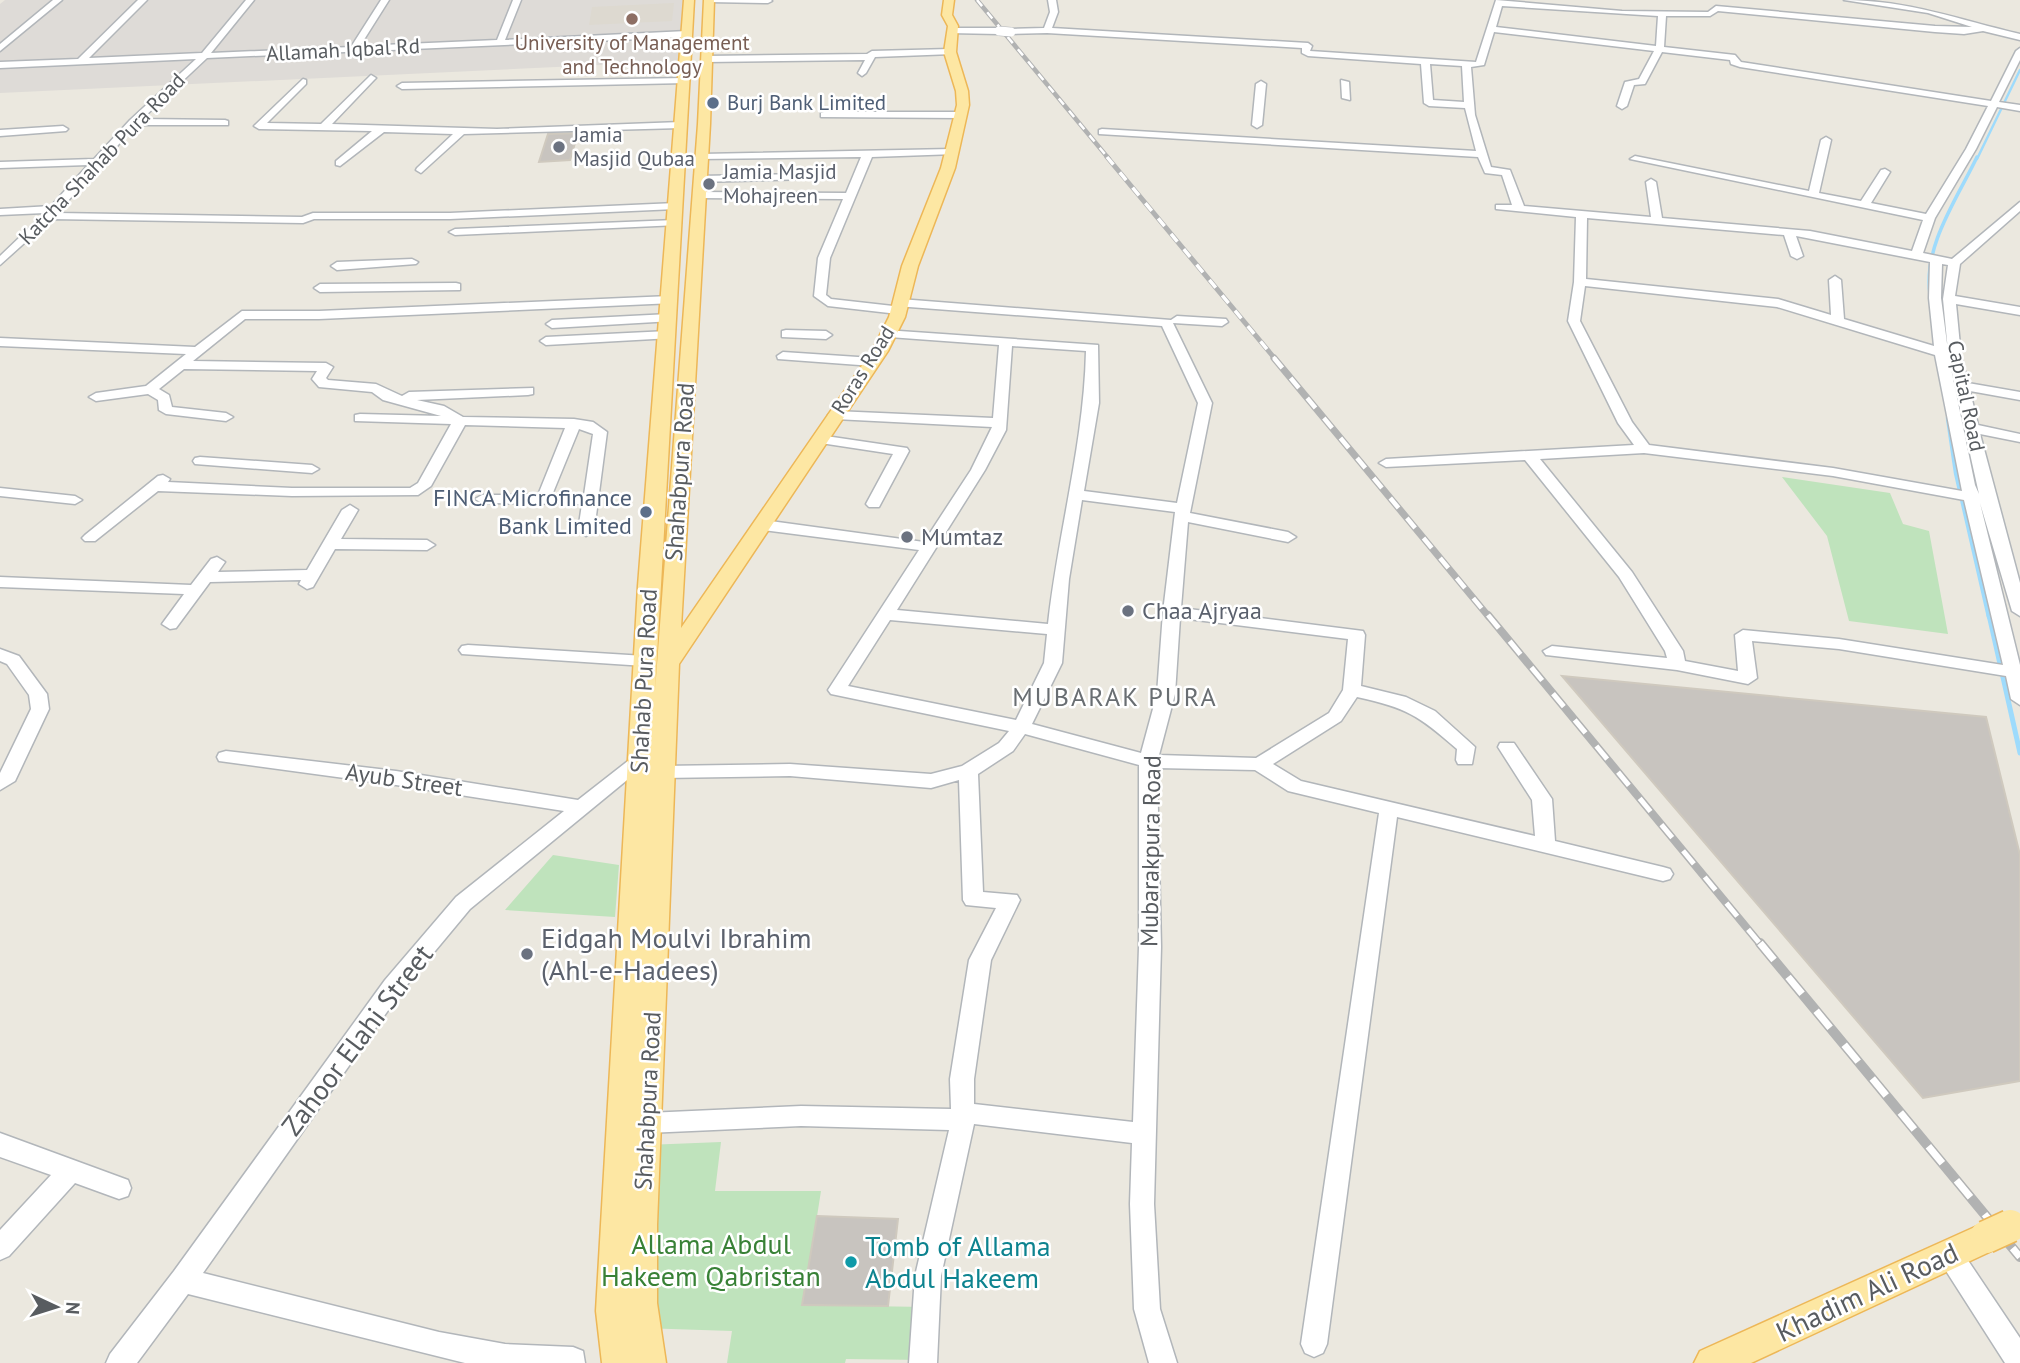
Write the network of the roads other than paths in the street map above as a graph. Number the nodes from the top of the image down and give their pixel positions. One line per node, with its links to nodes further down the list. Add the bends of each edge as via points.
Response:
1 (58, 0): 26 (street)
2 (143, 0): 34 (street)
3 (250, 0): 31 (street, Katcha Shahab Pura Road)
4 (385, 0): 28 (street)
5 (517, 0): 25 (street)
6 (689, 0): 23 (main road, Shahab Pura Road)
7 (709, 0): 12 (street); 23 (main road, Shahabpura Road)
8 (948, 0): 21 (main road, Roras Road)
9 (1052, 0): 20 (street, via 1054,12)
10 (1764, 0): 15 (street)
11 (1848, 0): 17 (street)
12 (768, 1)
13 (1500, 2): 14 (street); 19 (street)
14 (1545, 4): 16 (street)
15 (1768, 12): 16 (street, via 1716,8 1710,14); 22 (street)
16 (1662, 15): 27 (street)
17 (1962, 16): 18 (street); 22 (street)
18 (1983, 28): 22 (street); 24 (street)
19 (1492, 29): 27 (street); 37 (street, via 1481,64)
20 (1046, 30): 21 (street, bridge); 35 (street, via 1308,46 1308,52)
21 (952, 31): 30 (main road, Roras Road)
22 (1964, 31)
23 (697, 34): 25 (street, Allamah Iqbal Rd); 33 (main road, Shahabpura Road); 40 (main road, Shahab Pura Road)
24 (2020, 37)
25 (500, 42): 28 (street, Allamah Iqbal Rd)
26 (0, 48)
27 (1660, 48): 46 (street); 48 (street, via 1643,82 1630,82)
28 (354, 49): 31 (street, Allamah Iqbal Rd)
29 (2020, 51): 46 (street)
30 (950, 52): 32 (street); 51 (main road, Roras Road, via 962,91)
31 (204, 56): 34 (street, Allamah Iqbal Rd); 52 (street, Katcha Shahab Pura Road)
32 (870, 57): 33 (street); 38 (street)
33 (706, 59): 66 (main road, Shahabpura Road)
34 (81, 61): 36 (street, Allamah Iqbal Rd)
35 (1425, 61): 37 (street); 47 (street, via 1429,103)
36 (0, 65)
37 (1466, 65): 47 (street)
38 (862, 73)
39 (371, 78): 56 (street)
40 (684, 81): 44 (street); 54 (main road, Shahab Pura Road)
41 (303, 82): 56 (street, via 259,126)
42 (1344, 82): 45 (street)
43 (1261, 84): 55 (street)
44 (402, 86)
45 (1347, 98)
46 (1993, 103): 49 (street); 86 (street)
47 (1468, 105): 65 (street)
48 (1622, 106)
49 (2020, 108)
50 (824, 115): 51 (street)
51 (961, 115): 63 (main road, Roras Road)
52 (133, 122): 53 (street); 68 (street, Katcha Shahab Pura Road)
53 (225, 123)
54 (681, 125): 59 (street); 85 (main road, Shahab Pura Road)
55 (1257, 125)
56 (324, 127): 58 (street)
57 (62, 129): 60 (street)
58 (381, 129): 59 (street); 69 (street)
59 (461, 131): 71 (street)
60 (0, 132)
61 (1102, 132): 65 (street)
62 (1826, 141): 76 (street)
63 (952, 152): 64 (street); 104 (main road, Roras Road)
64 (868, 153): 66 (street); 77 (street)
65 (1482, 155): 80 (street, via 1487,170 1506,172)
66 (702, 157): 75 (main road, Shahabpura Road)
67 (1635, 159): 76 (street)
68 (95, 162): 70 (street); 83 (street, Katcha Shahab Pura Road)
69 (340, 163)
70 (0, 165)
71 (421, 170)
72 (1885, 172): 78 (street)
73 (805, 177): 75 (street)
74 (1651, 182): 87 (street)
75 (699, 187): 77 (street); 103 (main road, Shahabpura Road)
76 (1813, 195): 78 (street)
77 (850, 196): 104 (street, via 824,258 820,296 828,302)
78 (1865, 205): 86 (street)
79 (1500, 207): 80 (street)
80 (1518, 208): 84 (street)
81 (2018, 210): 95 (street)
82 (0, 212): 83 (street)
83 (51, 212): 85 (street, via 303,220 313,216); 93 (street, Katcha Shahab Pura Road)
84 (1582, 214): 87 (street); 98 (street)
85 (675, 215): 88 (street); 103 (main road, Shahab Pura Road)
86 (1929, 218): 90 (street)
87 (1657, 220): 89 (street)
88 (455, 232)
89 (1789, 232): 90 (street); 91 (street)
90 (1917, 254): 92 (street)
91 (1797, 256)
92 (1936, 259): 95 (street); 117 (street)
93 (0, 262)
94 (412, 262): 96 (street)
95 (1954, 263): 101 (street, Capital Road)
96 (335, 266): 100 (street, via 388,276); 102 (street)
97 (1835, 280): 108 (street)
98 (1580, 282): 108 (street, via 1778,303); 136 (street, via 1574,321 1625,423)
99 (456, 287): 100 (street)
100 (380, 288): 102 (street)
101 (1949, 299): 105 (street); 117 (street, Capital Road)
102 (309, 301): 103 (street); 116 (street, via 242,315)
103 (676, 306): 109 (street); 113 (street); 170 (main road, Shahab Pura Road); 170 (main road, Shahabpura Road)
104 (899, 306): 110 (main road, Roras Road); 151 (street, Mubarakpura Road, via 1167,323 1205,403)
105 (2020, 312)
106 (1177, 320): 107 (street)
107 (1222, 322)
108 (1839, 323): 117 (street)
109 (552, 324)
110 (889, 333): 115 (street); 119 (main road, Roras Road)
111 (786, 334): 112 (street)
112 (826, 335)
113 (546, 341)
114 (0, 342): 116 (street)
115 (1006, 343): 132 (street); 142 (street, via 1093,348 1092,403)
116 (196, 351): 120 (street)
117 (1942, 354): 121 (street, Capital Road); 143 (street)
118 (783, 356): 119 (street)
119 (873, 362): 127 (main road, Roras Road)
120 (180, 365): 122 (street); 126 (street, via 326,367 319,382 376,388)
121 (1962, 386): 124 (street); 133 (street, Capital Road)
122 (150, 390): 125 (street); 128 (street, via 164,398 166,410)
123 (528, 391): 126 (street)
124 (2020, 396)
125 (96, 397)
126 (388, 397): 130 (street, via 439,409)
127 (835, 415): 132 (street); 135 (main road, Roras Road)
128 (226, 417)
129 (360, 418): 130 (street)
130 (459, 420): 131 (street); 155 (street, via 424,486 412,492 292,492 160,481)
131 (574, 423): 146 (street); 147 (street, via 600,432)
132 (1001, 423): 158 (street, via 978,470)
133 (1971, 428): 134 (street); 148 (street, Capital Road)
134 (2020, 438)
135 (819, 439): 149 (street, via 902,451); 152 (main road, Roras Road)
136 (1644, 449): 137 (street); 143 (street, via 1833,472)
137 (1529, 455): 139 (street); 171 (street, via 1626,575 1674,651)
138 (200, 461): 140 (street)
139 (1386, 463)
140 (312, 469)
141 (0, 492): 145 (street)
142 (1076, 495): 151 (street); 166 (street, via 1061,579)
143 (1969, 496): 148 (street); 172 (street)
144 (482, 499): 146 (street)
145 (75, 500)
146 (543, 500): 147 (street)
147 (588, 500): 153 (street)
148 (1988, 500): 162 (street, Capital Road)
149 (874, 504)
150 (350, 510): 156 (street)
151 (1183, 512): 154 (street); 163 (street, Mubarakpura Road)
152 (763, 525): 158 (street); 170 (main road, Roras Road)
153 (586, 531)
154 (1288, 537)
155 (90, 538)
156 (330, 544): 157 (street); 161 (street, via 308,581)
157 (427, 545)
158 (928, 547): 164 (street)
159 (217, 562): 161 (street)
160 (0, 583): 161 (street)
161 (202, 584): 165 (street)
162 (2020, 611)
163 (1171, 612): 173 (street, via 1357,635); 179 (street, Mubarakpura Road, via 1166,694)
164 (885, 614): 166 (street); 175 (street, via 837,690)
165 (170, 624)
166 (1058, 630): 175 (street, via 1053,663)
167 (468, 650): 170 (street)
168 (1552, 651): 171 (street)
169 (0, 654): 183 (street, via 13,660 38,694 40,709 8,776)
170 (656, 663): 181 (main road, Shahabpura Road)
171 (1677, 665): 172 (street, via 1748,678 1742,635 1839,644)
172 (2013, 672): 174 (street)
173 (1352, 690): 178 (street, via 1400,701 1429,715 1466,747); 180 (street, via 1335,717)
174 (2020, 699)
175 (1021, 727): 179 (street); 182 (street, via 1006,747)
176 (1507, 747): 186 (street, via 1542,799)
177 (226, 757): 184 (street, Ayub Street)
178 (1465, 760)
179 (1148, 761): 180 (street); 190 (street, Mubarakpura Road, via 1149,987)
180 (1259, 764): 185 (street, via 1296,786)
181 (651, 767): 182 (street, via 790,770 931,781); 184 (street, Zahoor Elahi Street); 189 (main road, Shahabpura Road); 202 (main road, Shahab Pura Road, via 613,1311)
182 (968, 771): 188 (street, via 972,900 1010,900 980,960 962,1079)
183 (0, 783)
184 (581, 807): 197 (street, Zahoor Elahi Street, via 463,903 424,949)
185 (1389, 808): 186 (street); 198 (street)
186 (1546, 846): 187 (street)
187 (1662, 874)
188 (963, 1116): 189 (street, via 801,1116); 190 (street); 204 (street, via 928,1276)
189 (647, 1123): 203 (main road, Shahabpura Road, via 639,1303)
190 (1143, 1135): 205 (street, Mubarakpura Road, via 1147,1309)
191 (3, 1149): 192 (street)
192 (70, 1172): 193 (street); 195 (street)
193 (119, 1188)
194 (2005, 1228): 196 (main road, Khadim Ali Road)
195 (0, 1248)
196 (1950, 1255): 200 (street); 206 (main road, Khadim Ali Road)
197 (183, 1280): 199 (street, via 439,1345 505,1357); 201 (street, Zahoor Elahi Street)
198 (1314, 1344)
199 (573, 1360)
200 (2020, 1362)
201 (120, 1363)
202 (620, 1363)
203 (648, 1363)
204 (923, 1363)
205 (1163, 1363)
206 (1712, 1363)

